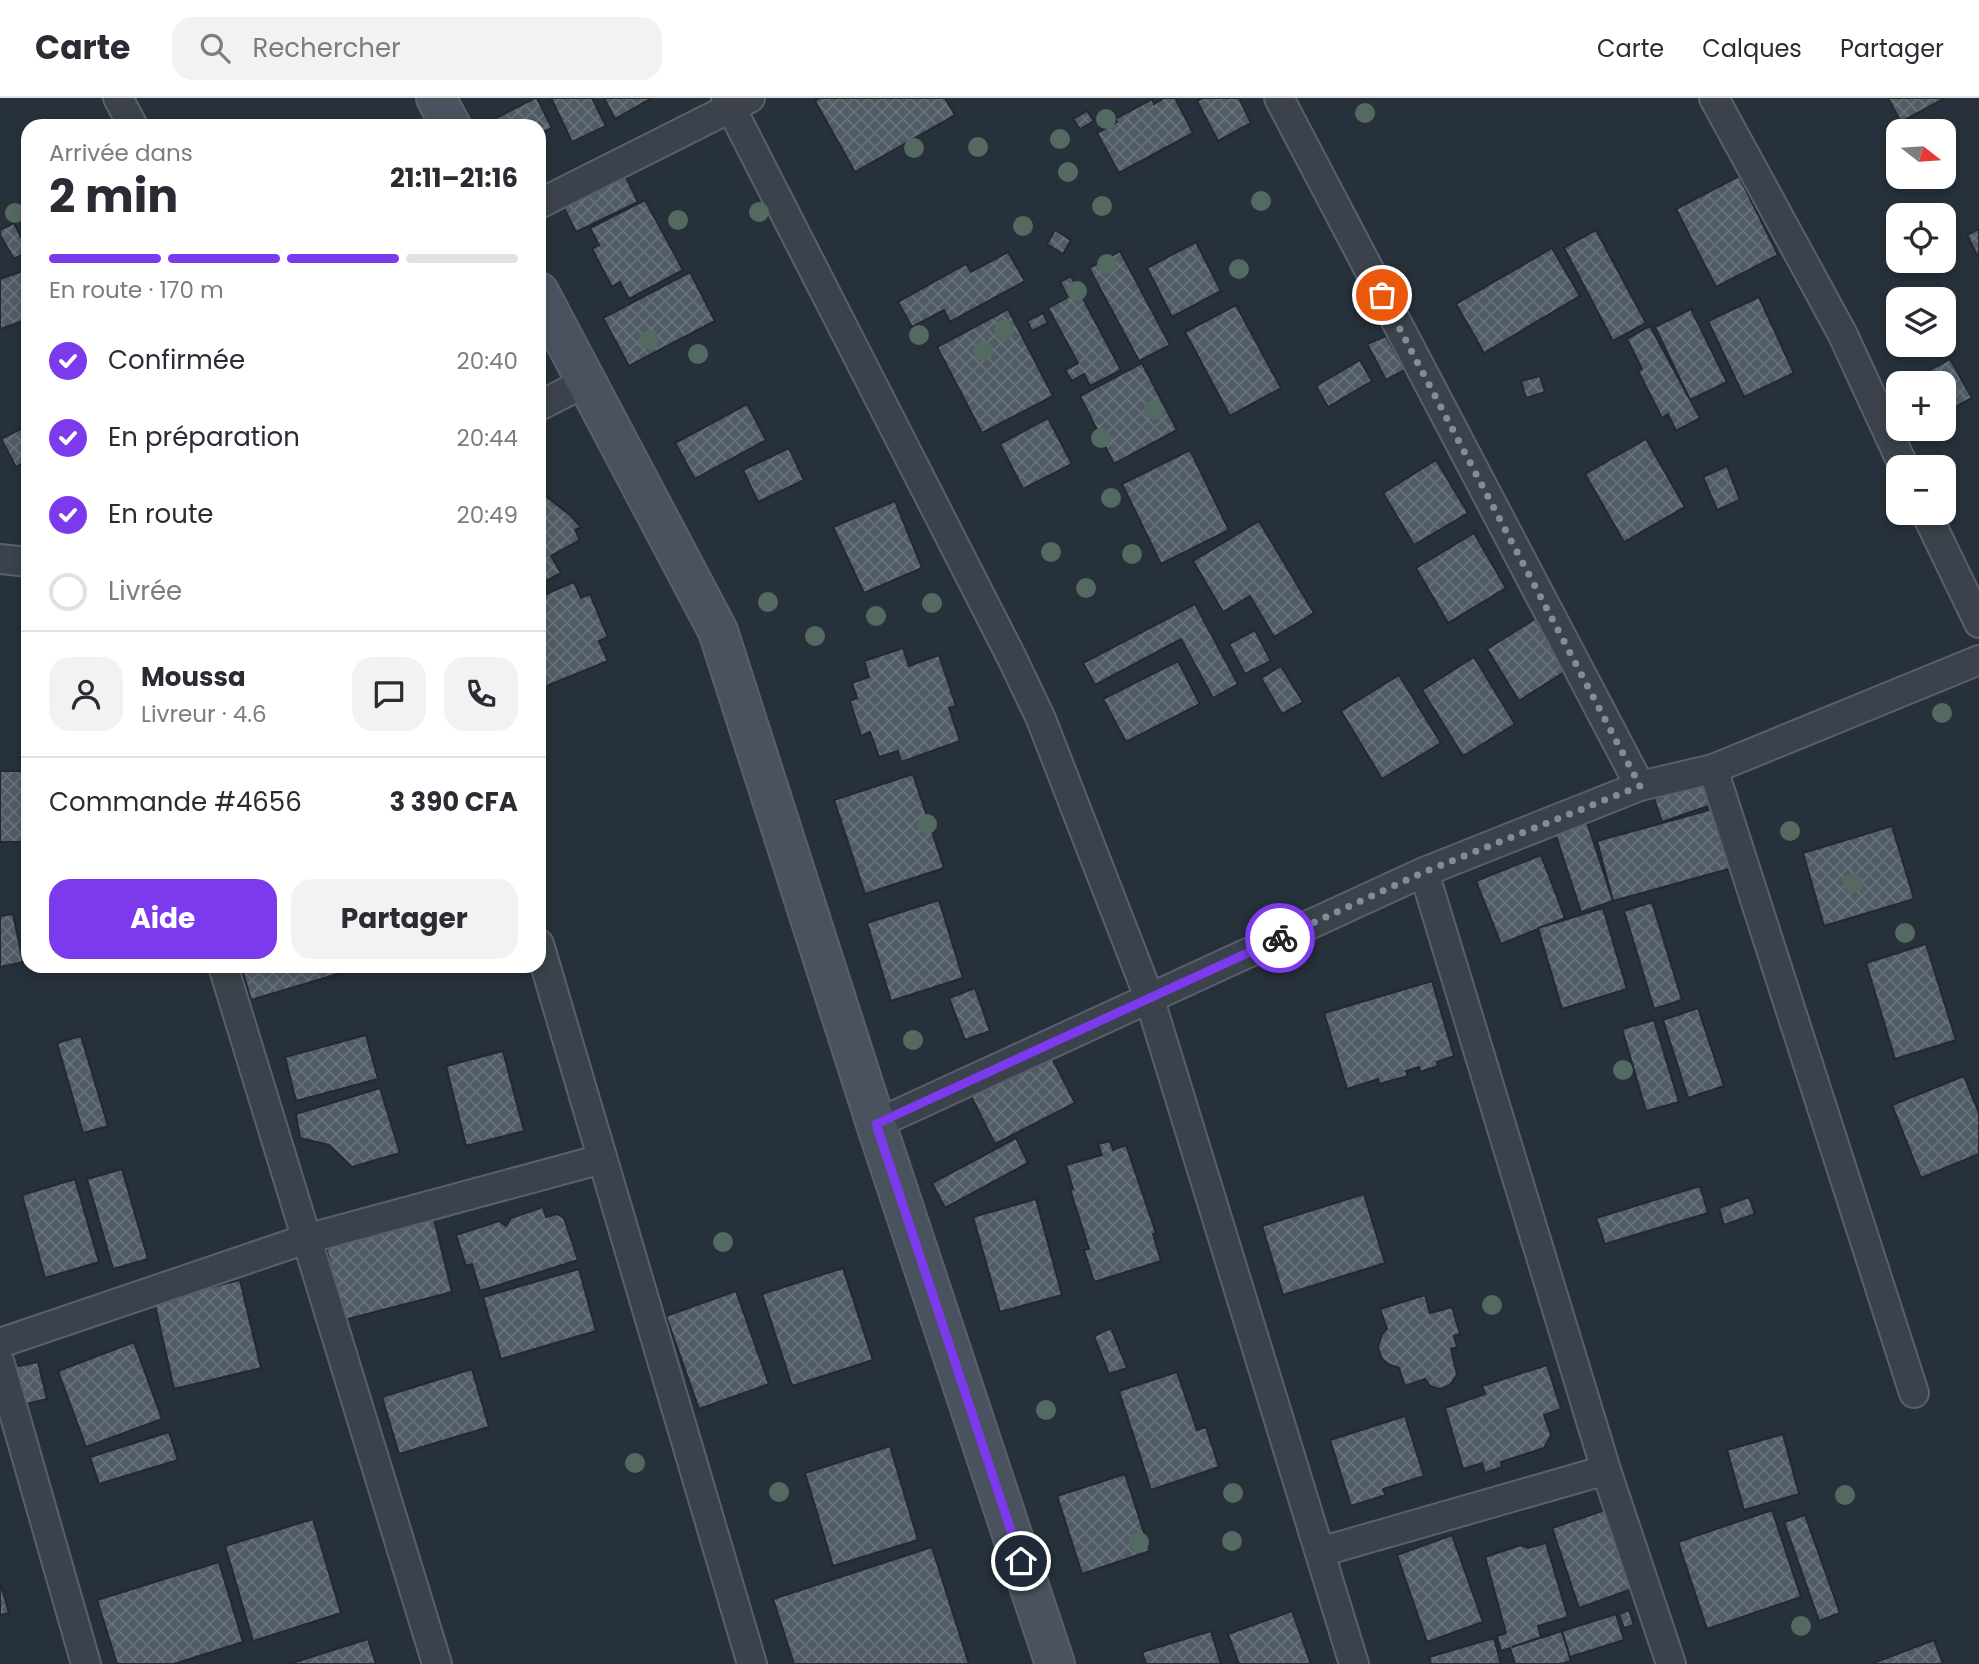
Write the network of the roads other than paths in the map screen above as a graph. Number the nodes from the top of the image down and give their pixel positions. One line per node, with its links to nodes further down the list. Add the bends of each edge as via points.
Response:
1 (118, 98): 6 (street)
2 (436, 98): 7 (main road)
3 (1279, 98): 17 (street)
4 (1714, 98): 12 (street, via 1842,333)
5 (736, 102): 8 (street); 21 (street, via 1041,719)
6 (130, 119)
7 (447, 119)
8 (546, 200)
9 (546, 305): 10 (main road)
10 (586, 382): 11 (street); 22 (main road, via 718,631)
11 (546, 402)
12 (1898, 455)
13 (1932, 525): 14 (street)
14 (1979, 623)
15 (1979, 660): 16 (street)
16 (1713, 769): 17 (street); 27 (street)
17 (1640, 786): 18 (street)
18 (1424, 872): 21 (street); 28 (street)
19 (546, 968): 23 (street)
20 (225, 973): 24 (street)
21 (1149, 997): 22 (street); 29 (street)
22 (876, 1124): 33 (main road)
23 (603, 1159): 24 (street); 32 (street)
24 (306, 1239): 25 (street); 31 (street)
25 (0, 1343)
26 (0, 1364): 30 (street)
27 (1914, 1393)
28 (1606, 1471): 29 (street); 35 (street)
29 (1320, 1552): 34 (street)
30 (86, 1664)
31 (437, 1664)
32 (752, 1664)
33 (1055, 1664)
34 (1354, 1664)
35 (1671, 1664)

